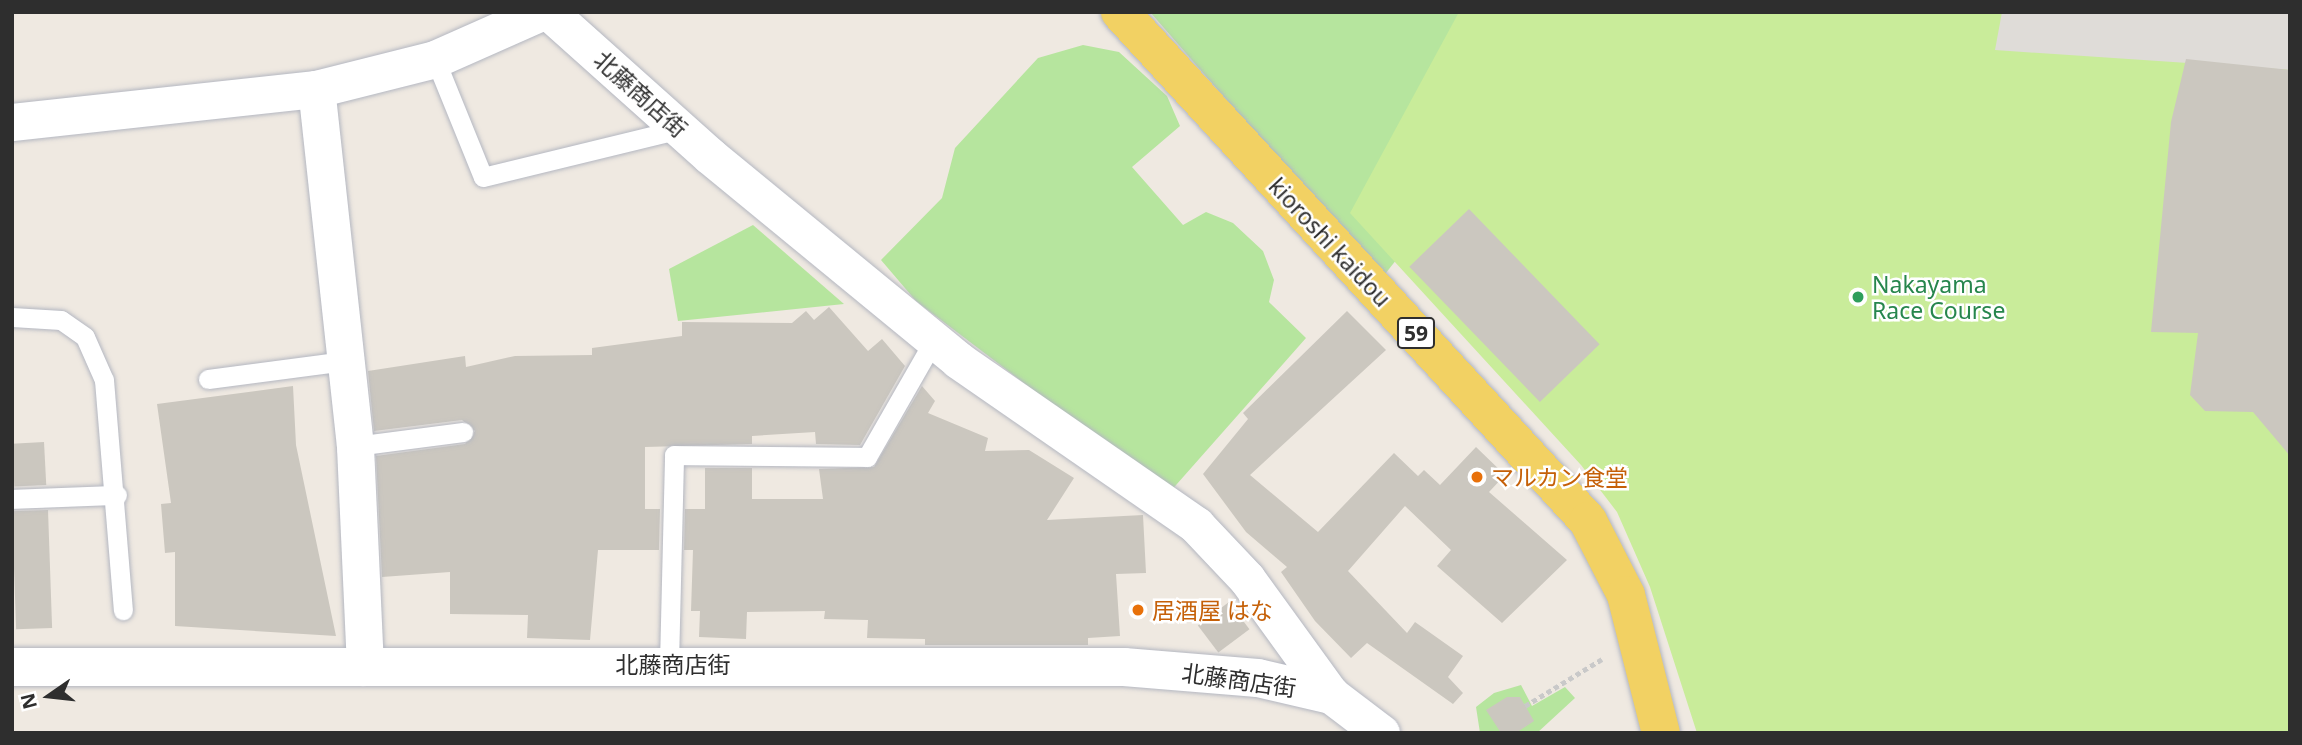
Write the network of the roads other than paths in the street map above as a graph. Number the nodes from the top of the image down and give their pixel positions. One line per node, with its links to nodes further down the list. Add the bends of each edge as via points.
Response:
1 (541, 12): 4 (street)
2 (549, 12): 7 (street, 北藤商店街)
3 (1120, 12): 22 (main road, kioroshi kaidou / 59, via 1588,522 1626,595)
4 (435, 59): 5 (street); 7 (lane, via 483,177)
5 (316, 89): 6 (street); 10 (street)
6 (12, 122)
7 (680, 130): 9 (street, 北藤商店街)
8 (12, 317): 14 (lane, via 61,320 85,337 104,380)
9 (934, 340): 17 (lane, via 867,457 674,455); 20 (street, 北藤商店街, via 1196,525 1247,579)
10 (345, 361): 11 (lane); 13 (street)
11 (208, 379)
12 (463, 432): 13 (lane)
13 (355, 446): 19 (street)
14 (117, 495): 15 (lane); 16 (lane)
15 (12, 499)
16 (123, 610)
17 (669, 663): 19 (street, 北藤商店街); 20 (street, 北藤商店街, via 1124,667 1258,678)
18 (12, 667): 19 (street, 北藤商店街)
19 (365, 667)
20 (1331, 695): 21 (street, 北藤商店街)
21 (1381, 733)
22 (1661, 733)

